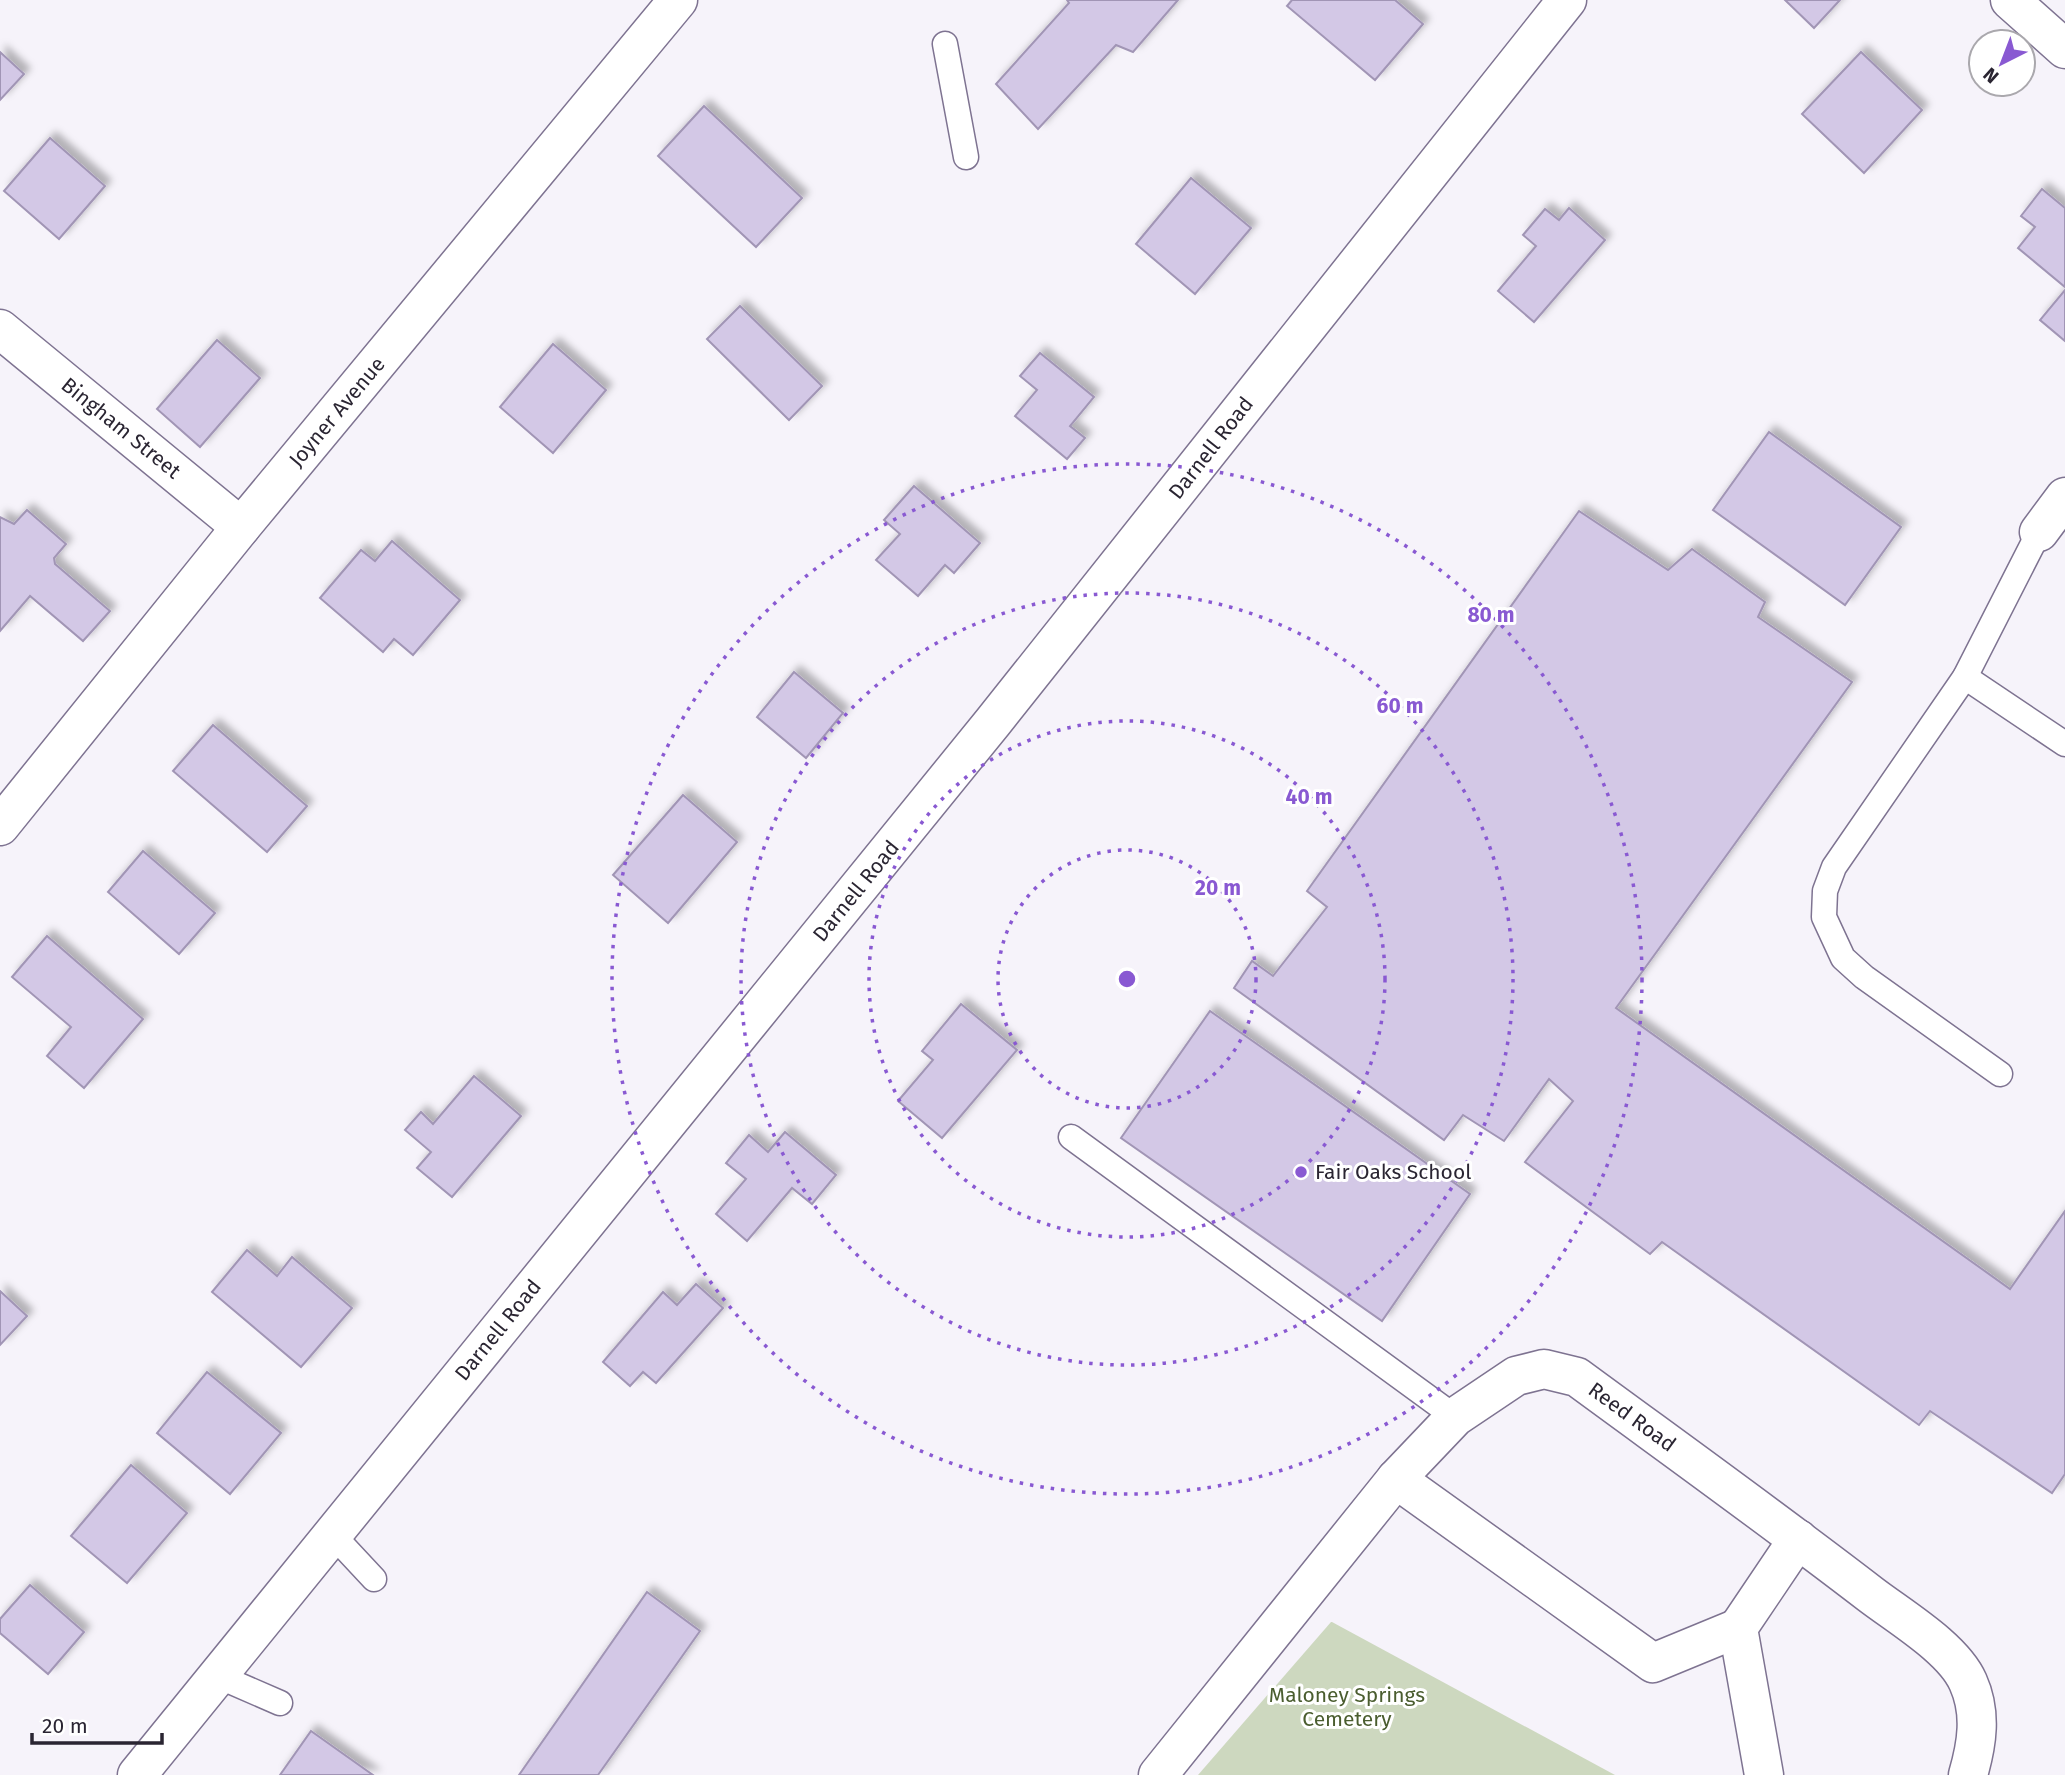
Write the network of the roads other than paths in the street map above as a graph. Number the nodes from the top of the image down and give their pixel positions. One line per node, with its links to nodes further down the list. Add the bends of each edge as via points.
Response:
1 (678, 0): 9 (street, Joyner Avenue)
2 (1567, 0): 18 (street, Darnell Road, via 1002,711)
3 (2010, 0): 5 (street)
4 (945, 44): 6 (lane)
5 (2065, 49)
6 (966, 157)
7 (0, 329): 9 (street, Bingham Street)
8 (2065, 496): 10 (street)
9 (242, 527): 13 (street, Joyner Avenue)
10 (2039, 532): 11 (lane)
11 (1965, 677): 12 (lane); 14 (lane, via 1834,867 1825,891 1824,917 1843,958 1857,971)
12 (2065, 744)
13 (0, 826)
14 (2000, 1074)
15 (1071, 1137): 16 (lane)
16 (1455, 1417): 17 (street, Reed Road); 19 (street, Reed Road, via 1516,1376 1544,1368 1577,1377)
17 (1396, 1479): 21 (street, via 1653,1663); 25 (street, Reed Road)
18 (332, 1534): 20 (lane); 22 (street, Darnell Road)
19 (1798, 1539): 21 (street); 27 (street, Reed Road, via 1943,1650 1968,1681 1978,1717)
20 (374, 1579)
21 (1738, 1628): 26 (street)
22 (218, 1676): 23 (lane); 24 (street, Darnell Road)
23 (280, 1703)
24 (137, 1775)
25 (1158, 1775)
26 (1764, 1775)
27 (1968, 1775)

